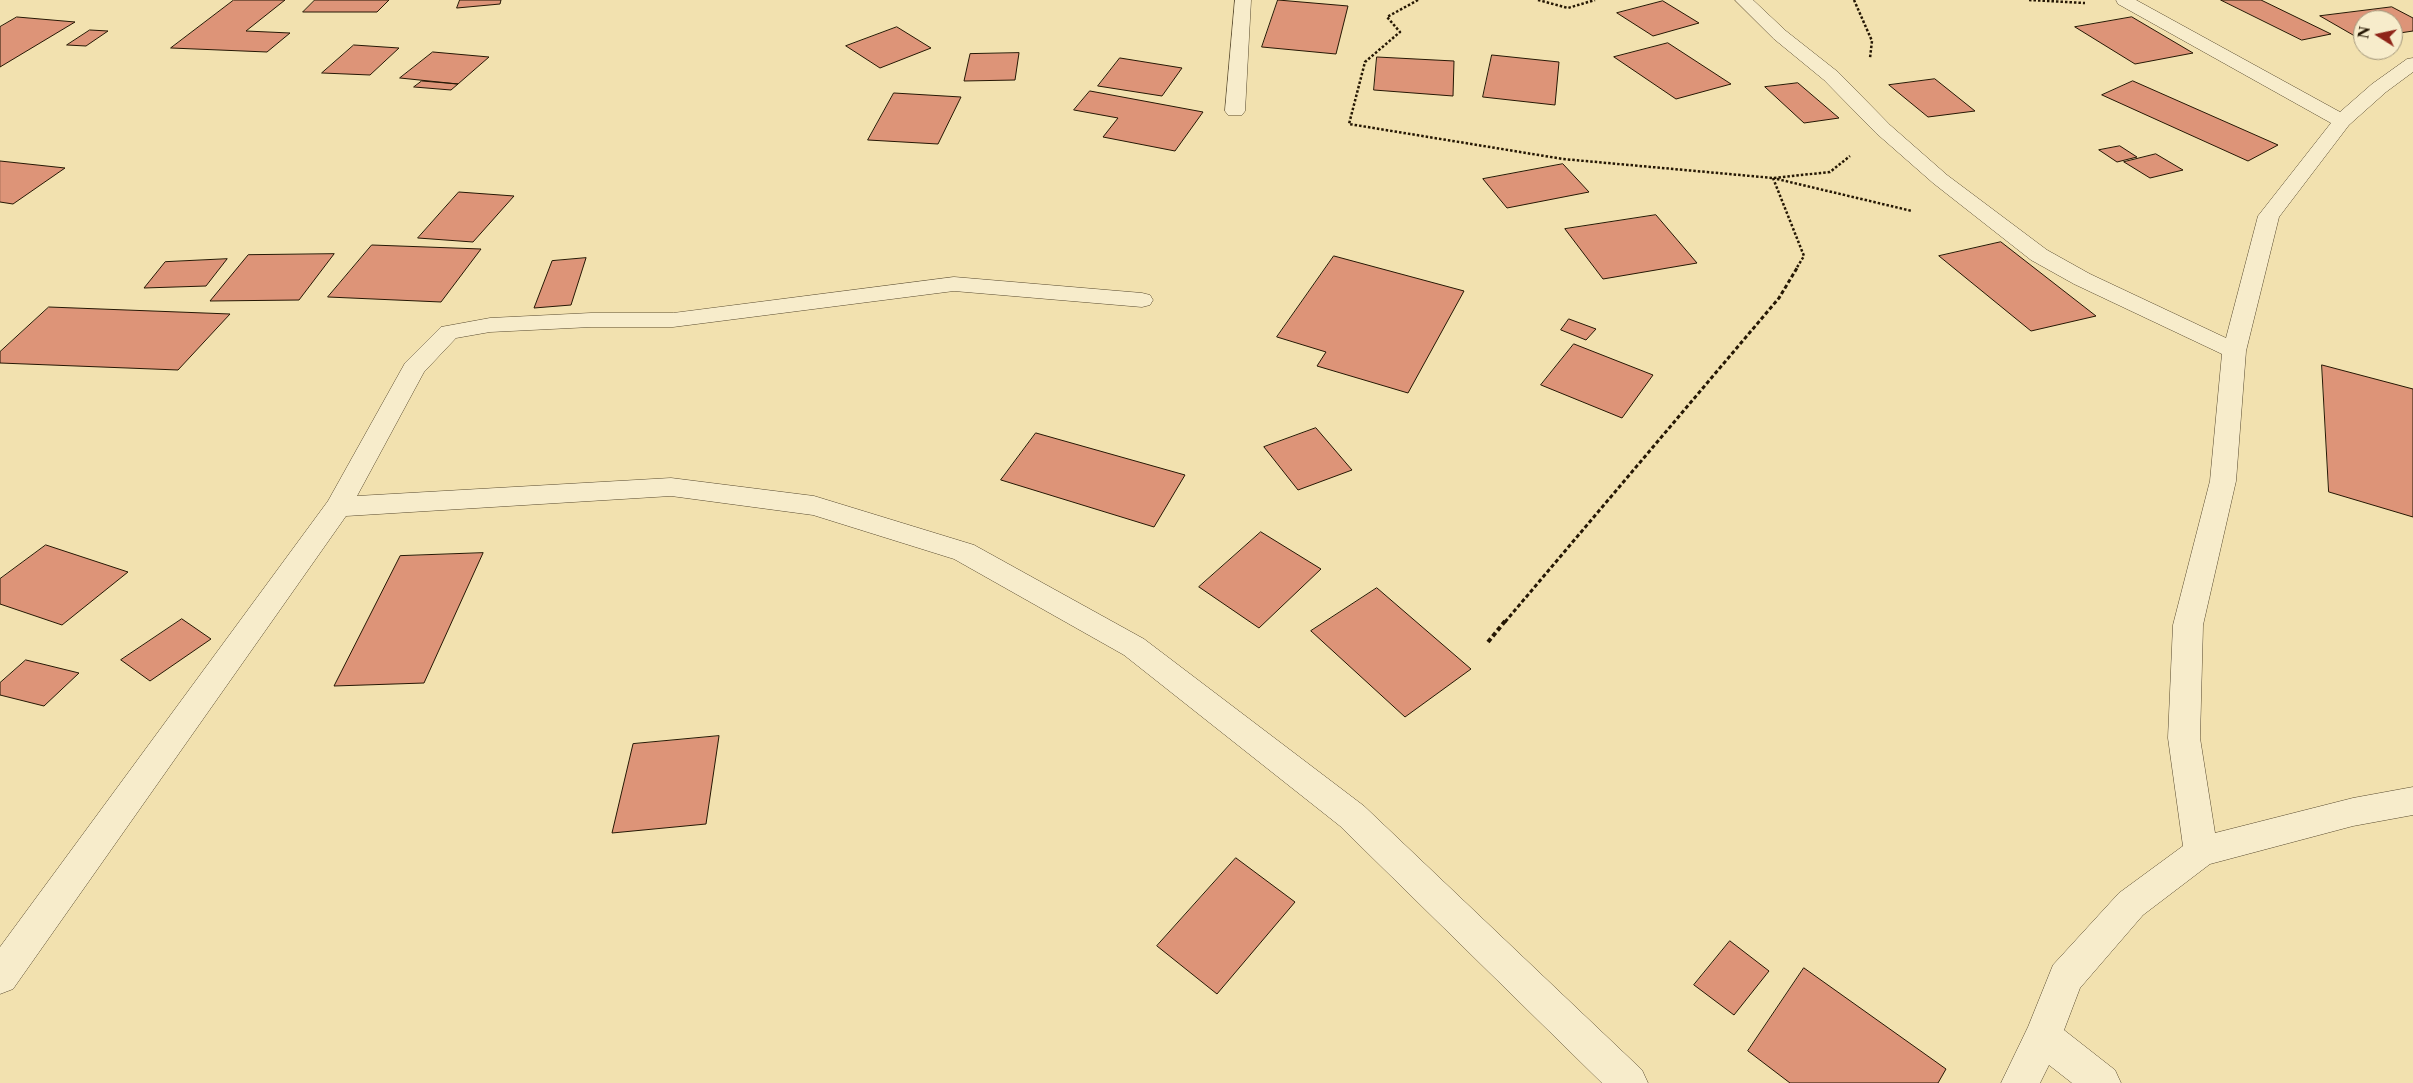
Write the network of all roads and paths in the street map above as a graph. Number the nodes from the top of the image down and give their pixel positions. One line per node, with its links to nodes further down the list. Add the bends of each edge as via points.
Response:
1 (1243, 0): 9 (street)
2 (1418, 0): 12 (path, via 1386,17 1400,32 1365,62 1349,124 1563,159)
3 (1538, 0): 4 (path, via 1568,8)
4 (1595, 0)
5 (1743, 0): 11 (street, via 1830,76)
6 (2029, 0): 7 (path)
7 (2128, 3): 10 (street)
8 (2413, 63): 10 (street)
9 (1235, 111)
10 (2342, 121): 15 (street, via 2269,216)
11 (1883, 129): 12 (path, via 1830,172); 15 (street, via 2039,255)
12 (1774, 178): 13 (path); 17 (path, via 1804,256 1780,298)
13 (1918, 212)
14 (1142, 300): 16 (street, via 954,284 673,320 490,325 449,332 414,368)
15 (2234, 351): 19 (street, via 2223,481 2188,625 2184,738)
16 (338, 507): 20 (street); 22 (street, via 671,487 814,506 964,552 1134,647 1352,816)
17 (1488, 642)
18 (2413, 801): 19 (street, via 2353,812)
19 (2201, 852): 21 (street, via 2131,904 2066,977)
20 (0, 977)
21 (2043, 1037): 23 (street); 24 (street)
22 (1629, 1083)
23 (2020, 1083)
24 (2102, 1083)

